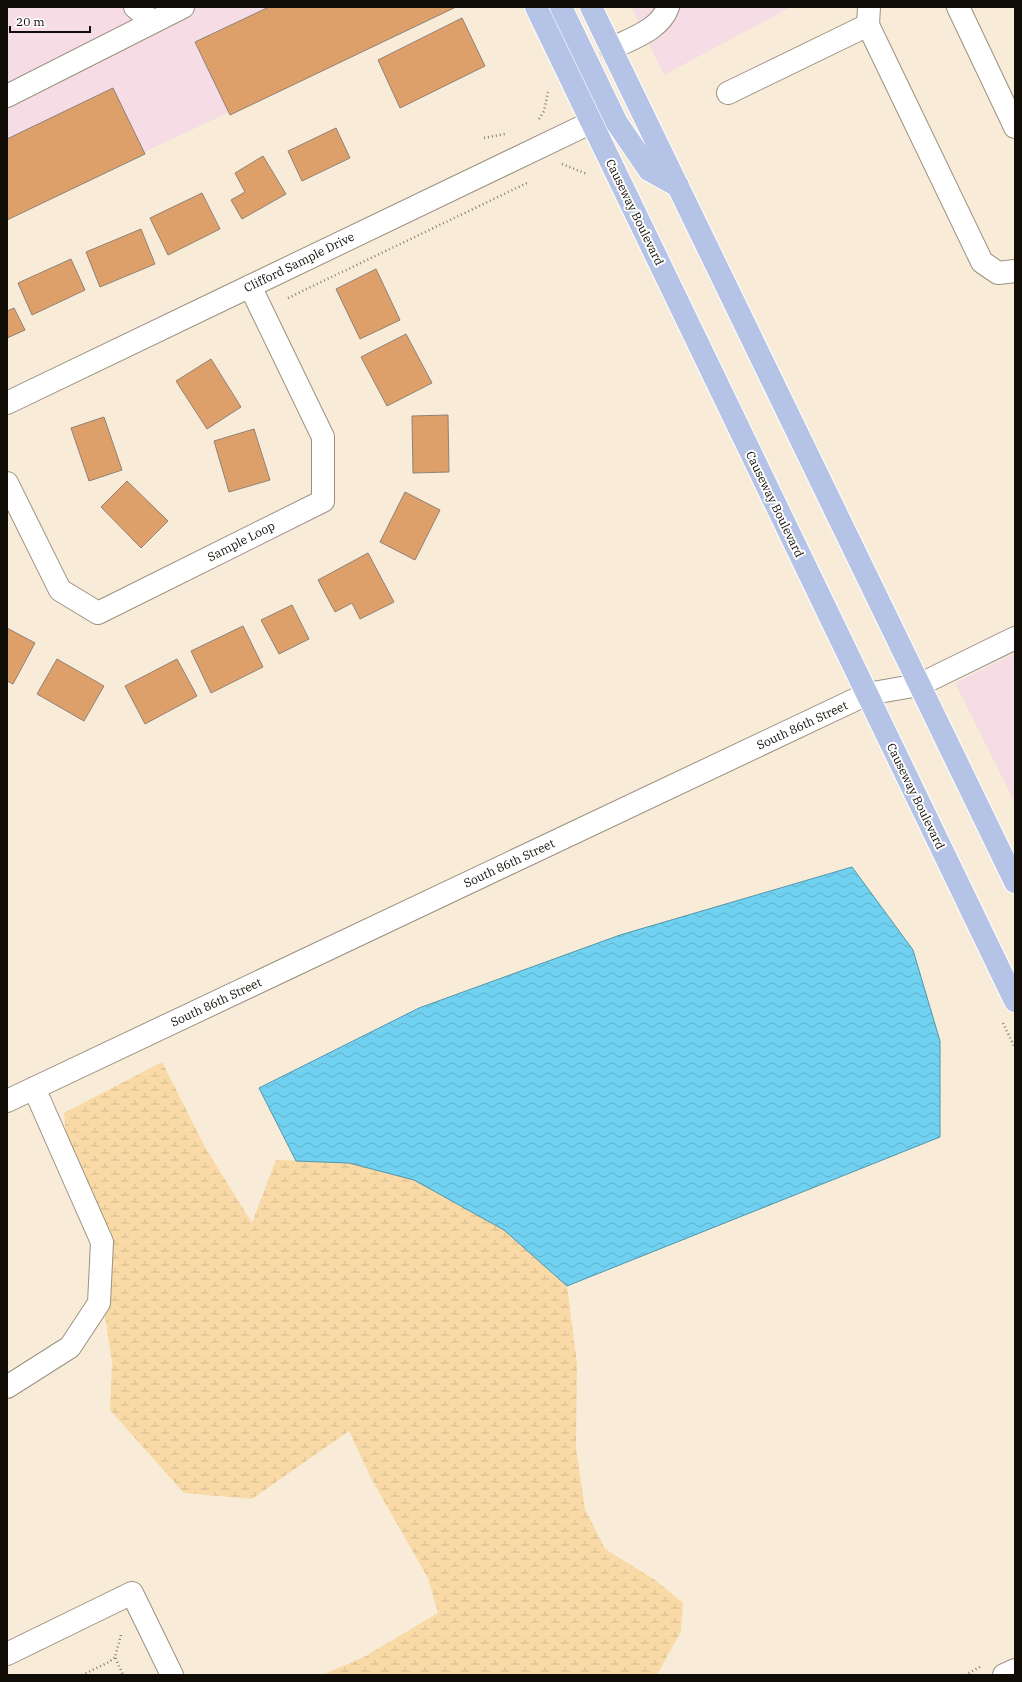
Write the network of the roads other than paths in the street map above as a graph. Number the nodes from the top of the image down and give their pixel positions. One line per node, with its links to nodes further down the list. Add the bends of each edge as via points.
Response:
1 (135, 7): 9 (street)
2 (183, 7): 9 (street)
3 (536, 7): 13 (main road, Causeway Boulevard)
4 (561, 7): 15 (main road, via 617,123 649,170)
5 (668, 7): 10 (street, via 666,14 656,25)
6 (958, 7): 14 (street)
7 (596, 9): 10 (main road)
8 (868, 16): 11 (street); 16 (street, via 982,262 998,273)
9 (153, 22): 12 (street)
10 (611, 49): 15 (main road)
11 (728, 93)
12 (7, 96)
13 (592, 122): 17 (street, Clifford Sample Drive); 22 (main road, Causeway Boulevard)
14 (1015, 127)
15 (678, 186): 21 (main road)
16 (1015, 271)
17 (250, 286): 18 (street, Clifford Sample Drive); 19 (street, Sample Loop, via 323,437 323,500 98,613 60,590)
18 (7, 403)
19 (7, 484)
20 (1015, 638): 21 (street, South 86th Street)
21 (919, 685): 22 (street, South 86th Street); 23 (main road)
22 (867, 694): 24 (main road, Causeway Boulevard); 25 (street, South 86th Street)
23 (1015, 882)
24 (1015, 1001)
25 (34, 1088): 26 (street, South 86th Street); 27 (street, via 102,1242 99,1303 70,1347)
26 (7, 1101)
27 (7, 1387)
28 (7, 1654): 30 (street, via 132,1593)
29 (1015, 1670): 31 (street)
30 (172, 1675)
31 (1004, 1675)

